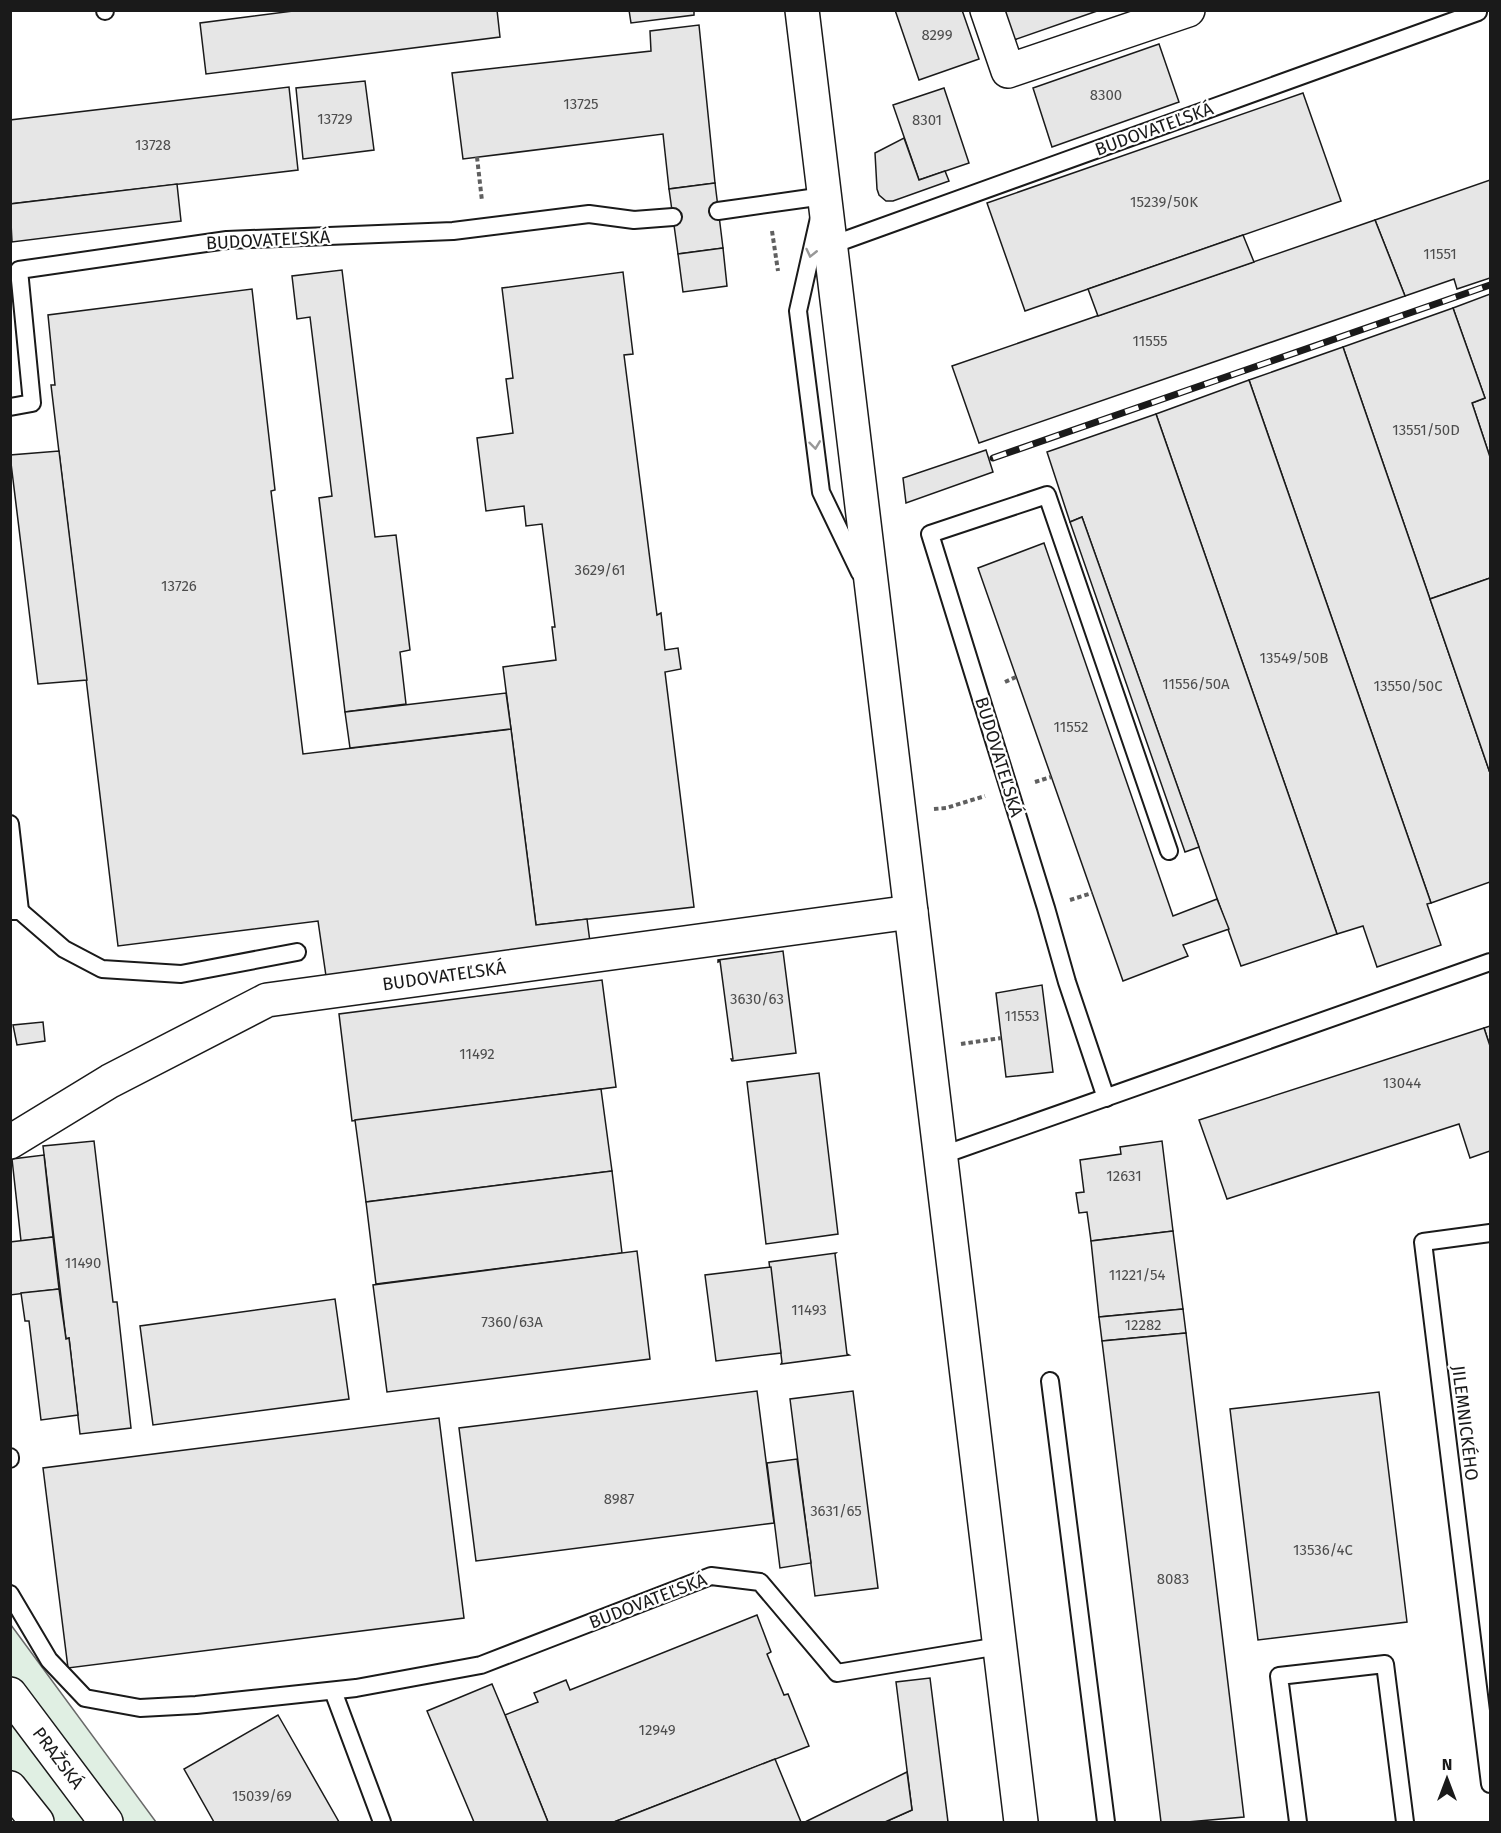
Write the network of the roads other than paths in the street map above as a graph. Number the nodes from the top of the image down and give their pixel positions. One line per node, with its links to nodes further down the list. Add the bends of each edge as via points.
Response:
1 (802, 10): 5 (street)
2 (987, 10): 3 (street, via 1008,71)
3 (1188, 10)
4 (1478, 12): 8 (lane, BUDOVATEĽSKÁ)
5 (824, 196): 6 (lane); 8 (street); 10 (lane, one-way to 10, via 798,311 799,322 821,492)
6 (718, 211)
7 (673, 217): 9 (lane, BUDOVATEĽSKÁ, via 634,220 589,214 453,231 227,240 19,270 32,403)
8 (829, 246): 10 (street)
9 (10, 407)
10 (872, 598): 14 (street)
11 (10, 824): 13 (lane)
12 (1169, 851): 17 (lane, BUDOVATEĽSKÁ, via 1047,495 930,534)
13 (15, 911): 15 (lane, via 64,949 102,969 181,974)
14 (911, 912): 18 (street, BUDOVATEĽSKÁ, via 267,1000 110,1081); 19 (street)
15 (297, 952)
16 (1491, 962): 17 (lane)
17 (1106, 1098): 19 (lane)
18 (10, 1142)
19 (940, 1156): 23 (street)
20 (1491, 1233): 26 (lane, JILEMNICKÉHO, via 1423,1242)
21 (1050, 1382): 32 (lane)
22 (10, 1594): 24 (lane, BUDOVATEĽSKÁ, via 49,1660 85,1698 140,1708)
23 (999, 1646): 24 (lane, BUDOVATEĽSKÁ, via 837,1673 760,1582 711,1576 481,1665); 31 (street)
24 (333, 1691): 30 (lane)
25 (10, 1694): 29 (street, PRAŽSKÁ)
26 (1491, 1784)
27 (10, 1788): 28 (street)
28 (37, 1822)
29 (106, 1822)
30 (382, 1822)
31 (1021, 1822)
32 (1106, 1822)
33 (1298, 1822): 34 (lane, via 1279,1676 1385,1664)
34 (1405, 1822)

